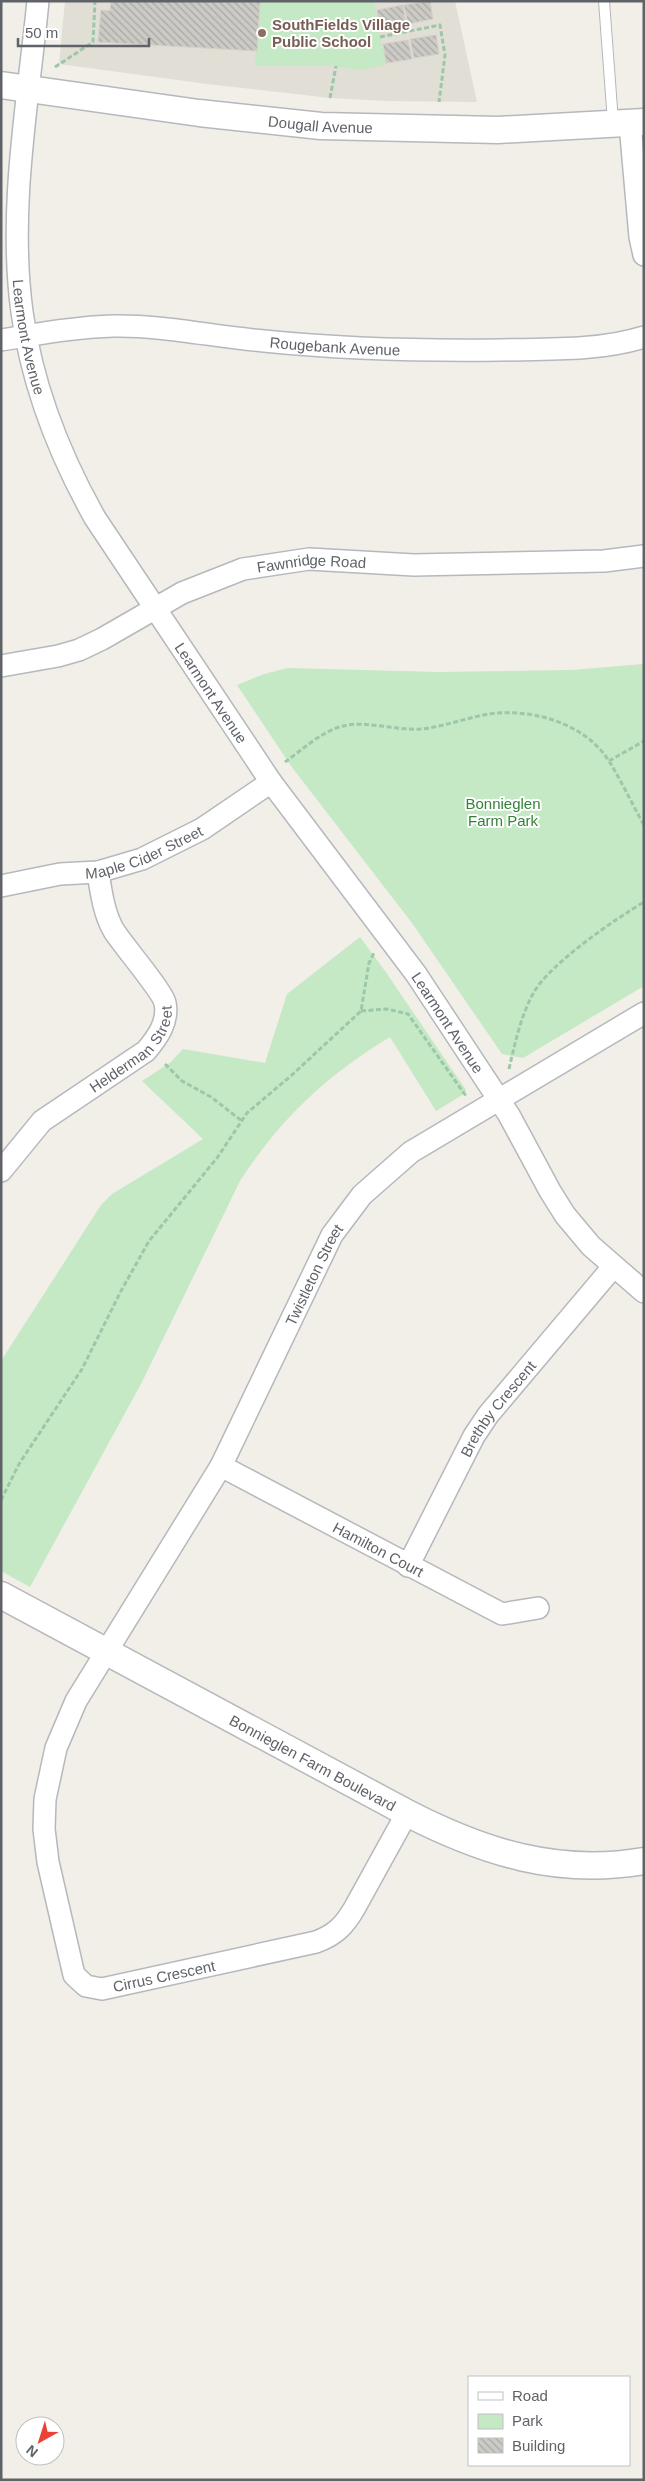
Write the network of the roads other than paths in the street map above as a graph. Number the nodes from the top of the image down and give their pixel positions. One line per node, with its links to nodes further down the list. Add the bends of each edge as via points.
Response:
1 (38, 1): 4 (street, Learmont Avenue)
2 (604, 1): 5 (lane)
3 (1, 85): 4 (street, Dougall Avenue)
4 (29, 89): 5 (street, Dougall Avenue, via 321,126 498,130); 7 (street, Learmont Avenue, via 18,218 20,284)
5 (629, 124): 6 (street)
6 (644, 255)
7 (27, 336): 8 (street, Rougebank Avenue, via 114,326 265,342 384,350 602,346); 9 (street, Rougebank Avenue); 11 (street, Learmont Avenue, via 52,429 78,488)
8 (644, 337)
9 (1, 340)
10 (644, 556): 11 (street, Fawnridge Road, via 604,560 414,564 309,559 244,569)
11 (154, 608): 12 (street, Fawnridge Road, via 79,650); 13 (street, Learmont Avenue)
12 (1, 666)
13 (271, 782): 14 (street, Maple Cider Street, via 202,829 142,859); 17 (street, Learmont Avenue, via 401,952)
14 (98, 872): 15 (street, Maple Cider Street, via 60,874); 18 (street, Helderman Street, via 106,912 114,930 165,1002 165,1020 158,1037 146,1051 42,1121)
15 (1, 886)
16 (644, 1013): 17 (street, Twistleton Street)
17 (499, 1100): 19 (street, Learmont Avenue, via 565,1214 590,1246); 21 (street, Twistleton Street, via 411,1152 379,1178 348,1212 316,1266)
18 (1, 1170)
19 (613, 1267): 20 (street, Learmont Avenue); 22 (street, Brethby Crescent, via 488,1415 474,1436)
20 (644, 1292)
21 (221, 1466): 22 (street, Hamilton Court); 25 (street, Twistleton Street)
22 (408, 1566): 24 (street, Hamilton Court, via 502,1614)
23 (1, 1596): 25 (street, Bonnieglen Farm Boulevard)
24 (538, 1608)
25 (106, 1651): 26 (street, Bonnieglen Farm Boulevard); 26 (street, Cirrus Crescent, via 65,1725 56,1748 45,1799 48,1862 74,1975 86,1986 102,1989 124,1985 332,1936 354,1909)
26 (407, 1813): 27 (street, Bonnieglen Farm Boulevard, via 462,1840 525,1859 576,1865)
27 (644, 1861)

